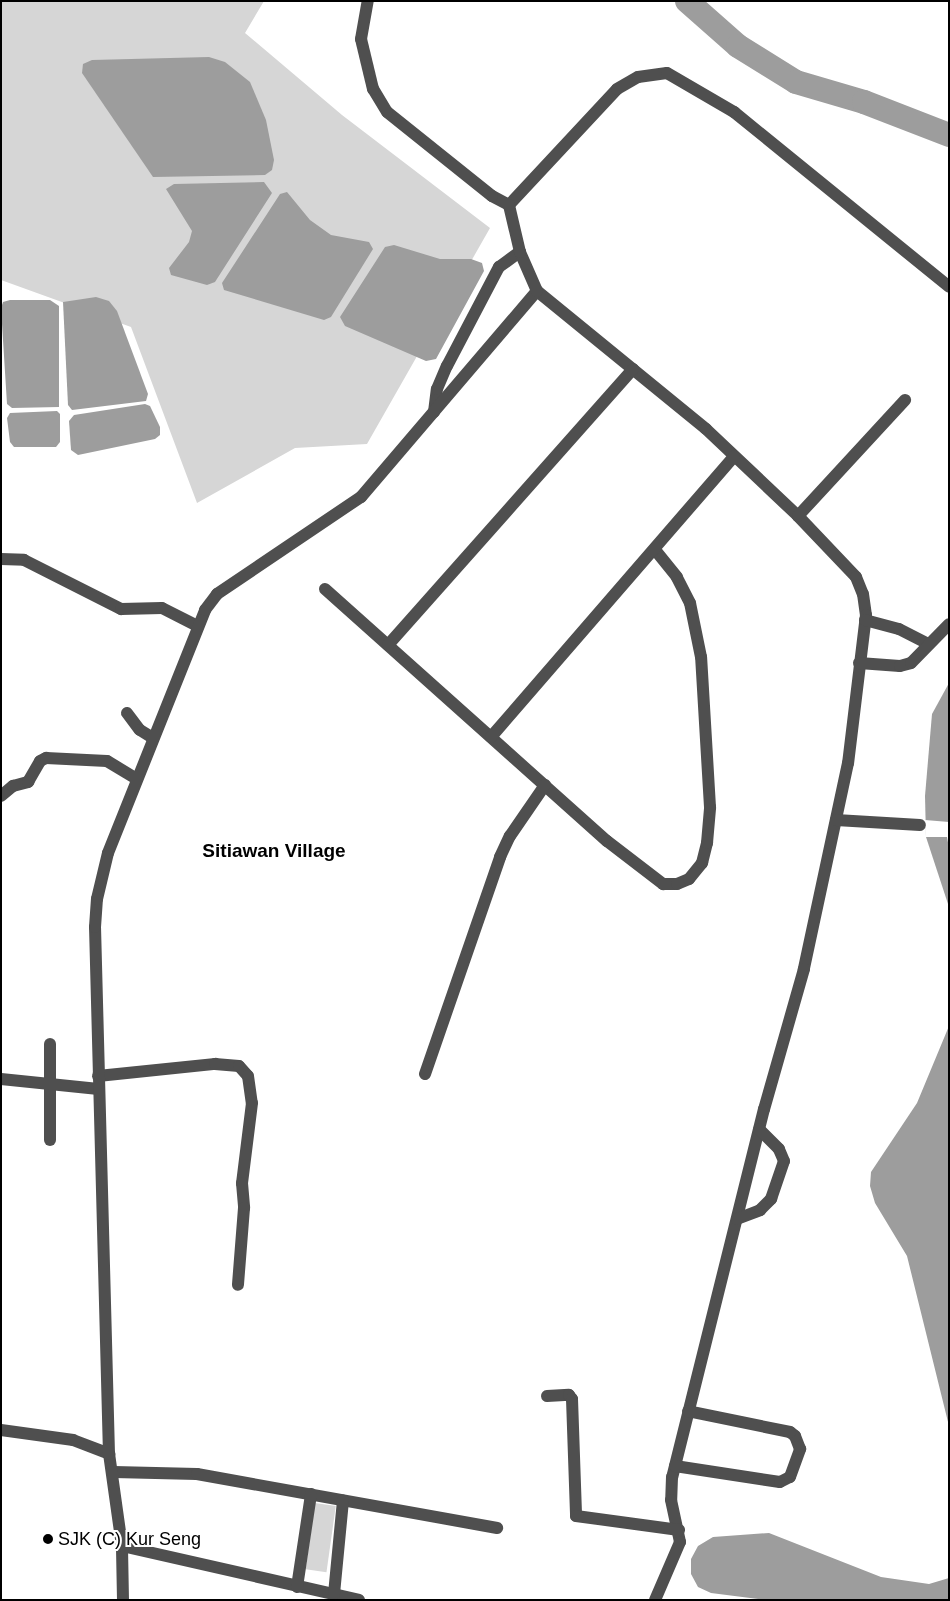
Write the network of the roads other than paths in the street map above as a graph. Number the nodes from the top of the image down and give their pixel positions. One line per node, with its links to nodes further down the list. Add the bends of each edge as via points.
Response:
1 (368, 1): 2 (street, via 361,39 373,89 387,112 492,196)
2 (509, 205): 3 (street); 4 (street, via 617,89 638,77 667,73 734,112)
3 (520, 252): 5 (street); 8 (street, via 499,267 447,366 437,389)
4 (949, 287)
5 (537, 291): 6 (street); 8 (street)
6 (633, 369): 9 (street); 18 (street)
7 (904, 400): 10 (street)
8 (434, 412): 16 (street, via 361,498 217,594)
9 (734, 456): 10 (street); 11 (street)
10 (798, 516): 14 (street, via 856,577 863,594)
11 (655, 550): 22 (street); 24 (street, via 678,577 698,630 710,807 702,862 689,879 677,884 663,884 607,841)
12 (1, 559): 16 (street, via 24,560 121,609 162,608)
13 (325, 589): 18 (street)
14 (865, 620): 17 (street, via 899,629); 19 (street)
15 (949, 624): 17 (street)
16 (197, 626): 21 (street)
17 (928, 644): 19 (street, via 911,663 900,666)
18 (388, 645): 22 (street)
19 (859, 663): 26 (street, via 848,763)
20 (127, 713): 21 (street, via 140,730)
21 (153, 738): 23 (street)
22 (491, 738): 24 (street)
23 (137, 779): 25 (street, via 124,768 107,761 46,758 40,761 28,782 13,786); 30 (street, via 108,853 97,899)
24 (545, 785): 29 (street, via 510,836 500,857)
25 (1, 796)
26 (836, 820): 27 (street); 34 (street, via 804,969)
27 (920, 825)
28 (50, 1044): 32 (street)
29 (425, 1074)
30 (98, 1076): 33 (street); 37 (street, via 215,1064 239,1066 248,1076 252,1103 242,1184 244,1208)
31 (1, 1079): 32 (street)
32 (50, 1084): 33 (street); 35 (street)
33 (98, 1089): 41 (street)
34 (759, 1129): 36 (street); 36 (street, via 779,1148 784,1161 771,1200 760,1210)
35 (50, 1140)
36 (736, 1219): 39 (street)
37 (238, 1285)
38 (547, 1396): 47 (street, via 569,1395 572,1399 576,1516)
39 (688, 1411): 42 (street); 42 (street, via 790,1432 800,1449 790,1477 780,1482)
40 (1, 1430): 41 (street, via 73,1440)
41 (109, 1454): 43 (street)
42 (675, 1466): 47 (street, via 671,1500)
43 (114, 1472): 44 (street, via 197,1474); 48 (street)
44 (311, 1494): 45 (street); 49 (street)
45 (343, 1500): 46 (street); 50 (street)
46 (497, 1528)
47 (679, 1530): 53 (street, via 676,1557)
48 (122, 1546): 49 (street); 51 (street)
49 (297, 1587): 50 (street)
50 (334, 1594): 52 (street)
51 (123, 1600)
52 (359, 1600)
53 (655, 1600)

